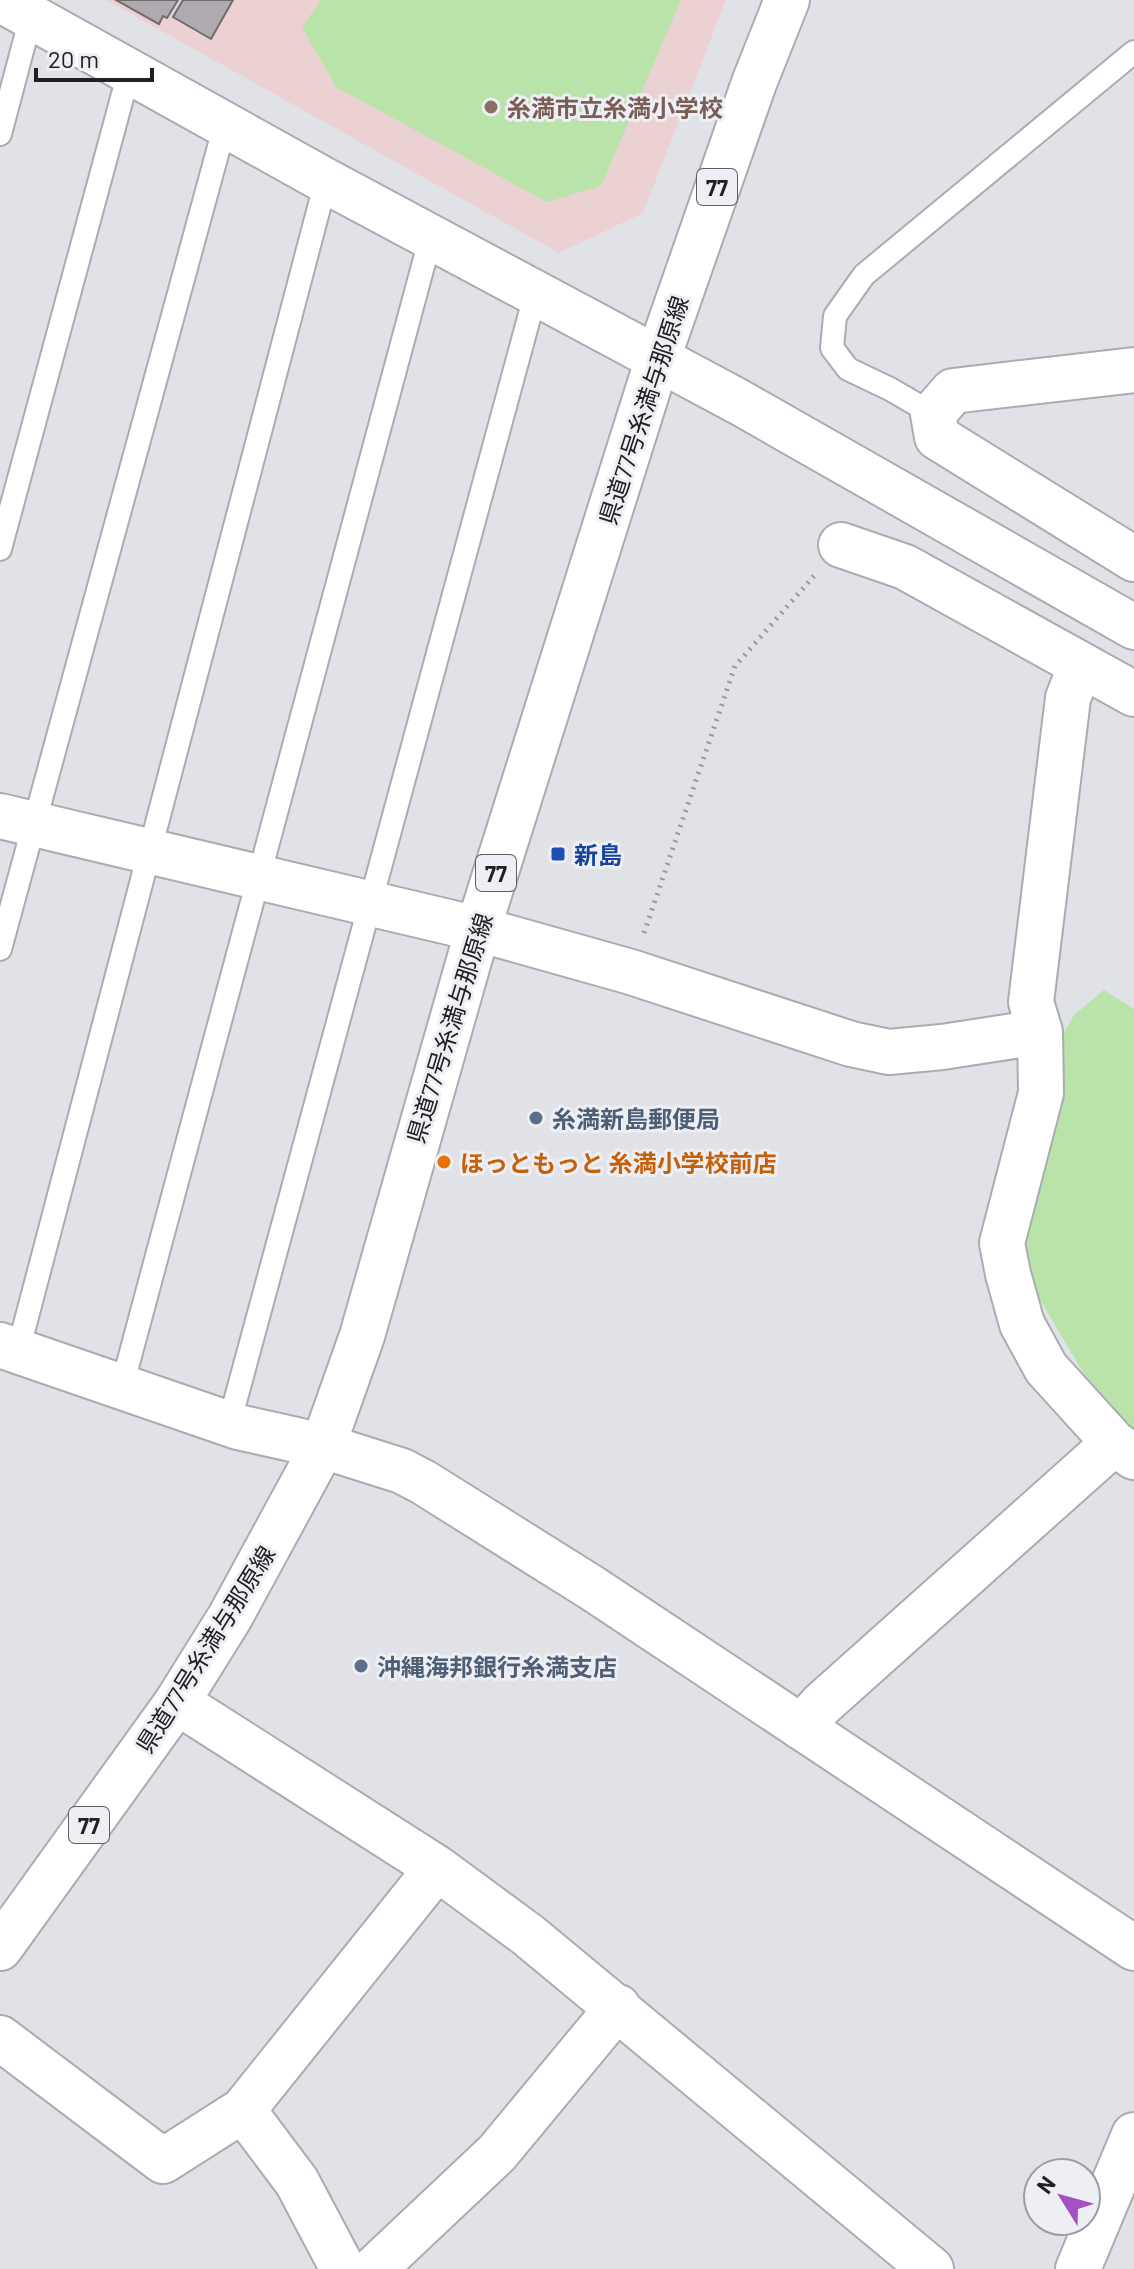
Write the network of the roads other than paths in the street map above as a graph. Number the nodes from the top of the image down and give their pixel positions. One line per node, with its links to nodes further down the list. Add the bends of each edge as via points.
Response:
1 (787, 0): 10 (street, 県道77号糸満与那原線 / 77)
2 (16, 8): 4 (street); 6 (lane)
3 (1134, 52): 12 (lane, via 864,275 835,316 832,348 848,369)
4 (129, 72): 5 (street); 14 (lane)
5 (225, 125): 7 (street); 19 (lane)
6 (0, 134)
7 (326, 181): 8 (street); 20 (lane)
8 (431, 236): 9 (street); 21 (lane)
9 (536, 292): 10 (street); 22 (lane)
10 (658, 358): 16 (street); 23 (street, 県道77号糸満与那原線 / 77)
11 (1134, 370): 12 (street, via 953,391)
12 (933, 414): 15 (street, via 937,437)
13 (841, 545): 17 (street, via 905,567)
14 (0, 549)
15 (1134, 559)
16 (1134, 627)
17 (1081, 665): 18 (street); 25 (street, via 1068,698 1031,1002)
18 (1134, 694)
19 (17, 820): 20 (street); 24 (lane)
20 (150, 851): 21 (street); 26 (lane)
21 (260, 878): 22 (street); 27 (lane)
22 (369, 904): 23 (street); 28 (lane)
23 (478, 929): 25 (street, via 889,1052); 29 (street, 県道77号糸満与那原線 / 77, via 362,1336)
24 (0, 949)
25 (1040, 1032): 30 (street, via 1041,1093 1002,1243 1008,1274 1022,1324 1046,1368)
26 (9, 1348): 27 (street)
27 (122, 1386): 28 (street)
28 (229, 1424): 29 (street)
29 (323, 1446): 31 (street, 県道77号糸満与那原線 / 77); 32 (street, via 423,1482)
30 (1124, 1450): 32 (street)
31 (177, 1702): 33 (street); 34 (street, 県道77号糸満与那原線 / 77)
32 (801, 1727): 35 (street)
33 (437, 1868): 36 (street); 38 (street)
34 (0, 1948)
35 (1134, 1948)
36 (618, 2007): 41 (street, via 497,2153); 42 (street)
37 (0, 2038): 38 (street, via 163,2161)
38 (243, 2110): 40 (street, via 297,2182)
39 (1134, 2135): 43 (street)
40 (343, 2269)
41 (374, 2269)
42 (931, 2269)
43 (1078, 2269)

